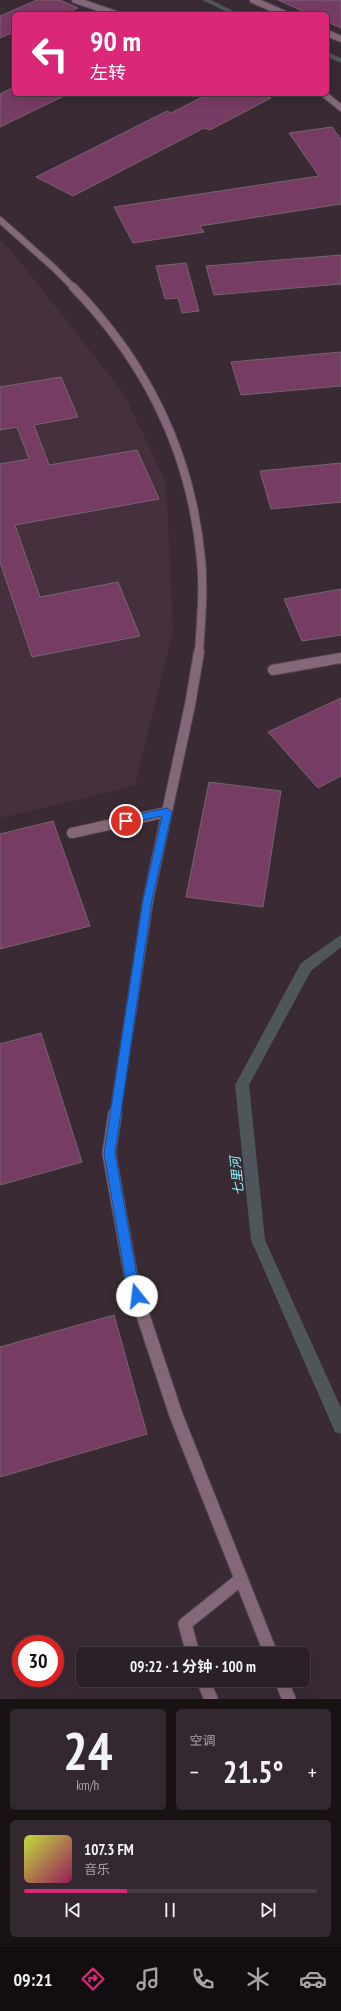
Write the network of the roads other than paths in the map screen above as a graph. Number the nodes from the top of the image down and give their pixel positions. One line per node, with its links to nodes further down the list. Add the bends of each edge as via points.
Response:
1 (75, 0): 3 (street)
2 (253, 0): 4 (street)
3 (110, 12)
4 (280, 12)
5 (329, 34): 6 (street)
6 (341, 39)
7 (326, 96): 8 (street)
8 (341, 108)
9 (0, 220): 12 (street, via 53,267 93,308 134,364 147,382 163,413 188,480 201,560 199,654)
10 (341, 658): 11 (street)
11 (273, 670)
12 (167, 812): 13 (street); 14 (street, via 148,900 109,1153 132,1282 176,1415)
13 (72, 833)
14 (241, 1578): 15 (street, via 185,1624); 16 (street)
15 (191, 1647)
16 (268, 1647)
17 (206, 1687): 19 (street)
18 (284, 1687): 20 (street)
19 (211, 1699)
20 (289, 1699)

